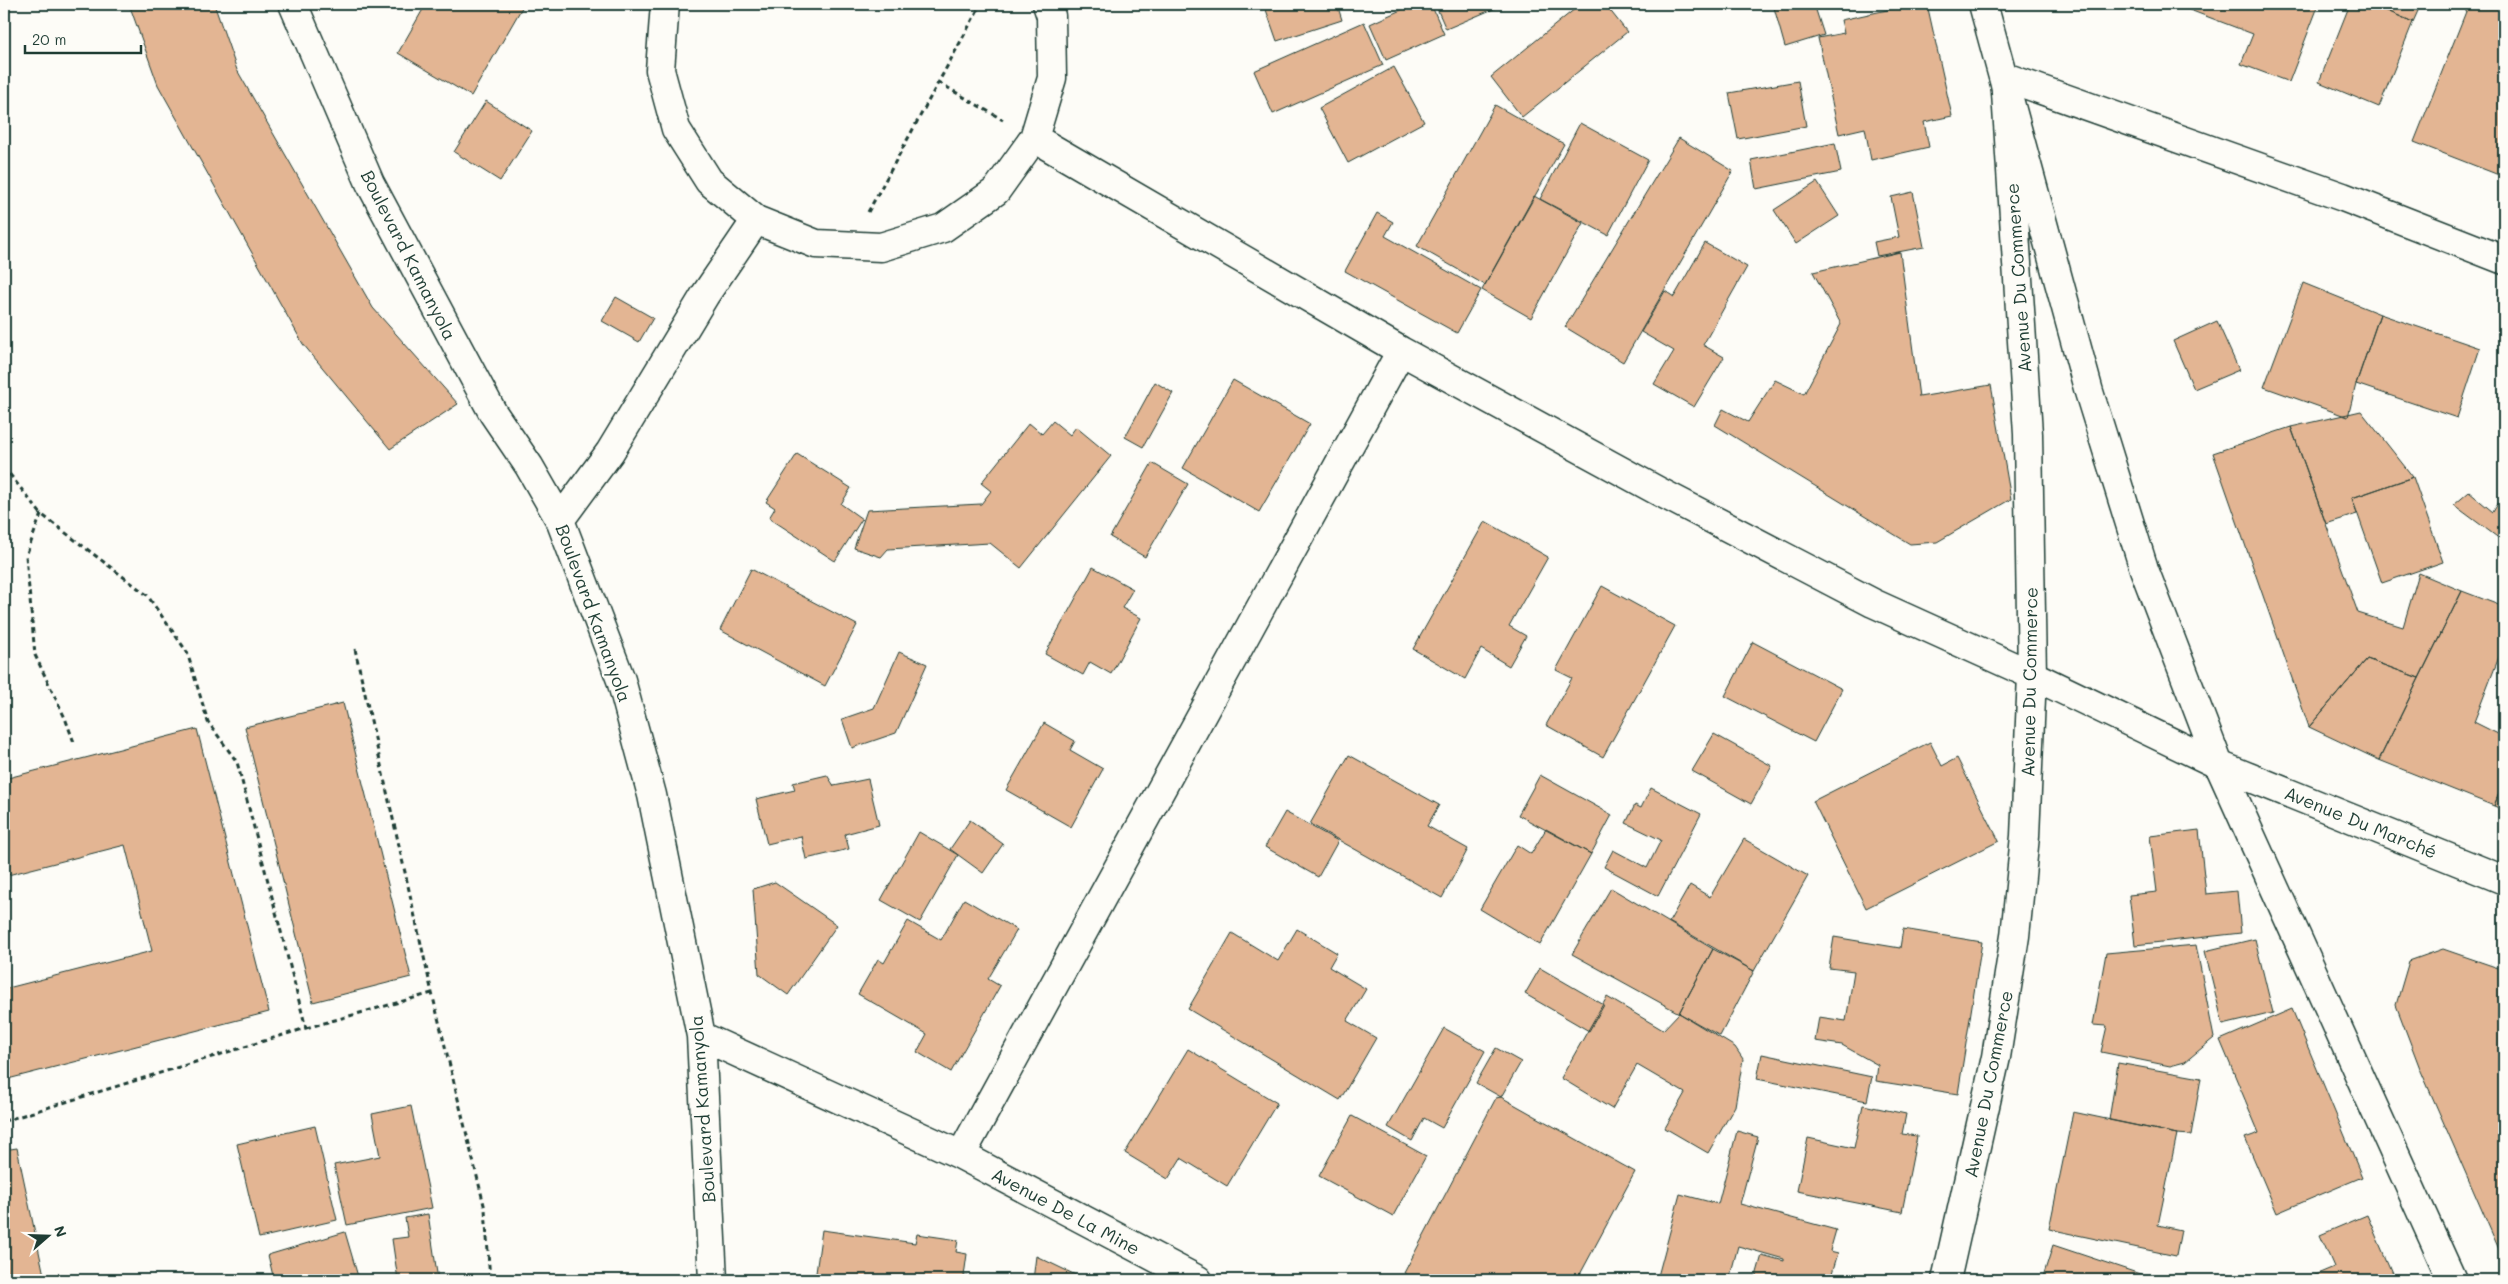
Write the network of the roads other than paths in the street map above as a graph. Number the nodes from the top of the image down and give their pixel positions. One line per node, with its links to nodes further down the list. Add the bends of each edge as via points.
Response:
1 (293, 4): 10 (street, Boulevard Kamanyola, via 374,191 493,413)
2 (666, 4): 7 (street, via 660,70 676,129 709,181)
3 (1047, 4): 6 (street, via 1051,16 1052,78)
4 (1983, 4): 5 (street)
5 (2005, 77): 8 (street, via 2343,197); 11 (street, Avenue Du Commerce, via 2028,434); 12 (street, via 2089,392 2138,550)
6 (1034, 138): 7 (street, via 996,191 943,228 881,247 816,244); 9 (street, Avenue Du Marché)
7 (756, 220): 10 (street, via 705,295 610,452)
8 (2504, 260)
9 (1401, 351): 11 (street, Avenue Du Marché, via 1658,491 1874,603); 15 (street)
10 (560, 520): 14 (street, Boulevard Kamanyola, via 621,680 652,794)
11 (2032, 675): 12 (street, Avenue Du Marché); 18 (street, Avenue Du Commerce, via 2026,836 2015,936 1996,1057)
12 (2218, 765): 13 (street, Avenue Du Marché); 19 (street)
13 (2504, 880)
14 (701, 1036): 15 (street, Avenue De La Mine); 16 (street, Boulevard Kamanyola)
15 (961, 1156): 17 (street, Avenue De La Mine)
16 (713, 1280)
17 (1198, 1280)
18 (1946, 1280)
19 (2452, 1280)

